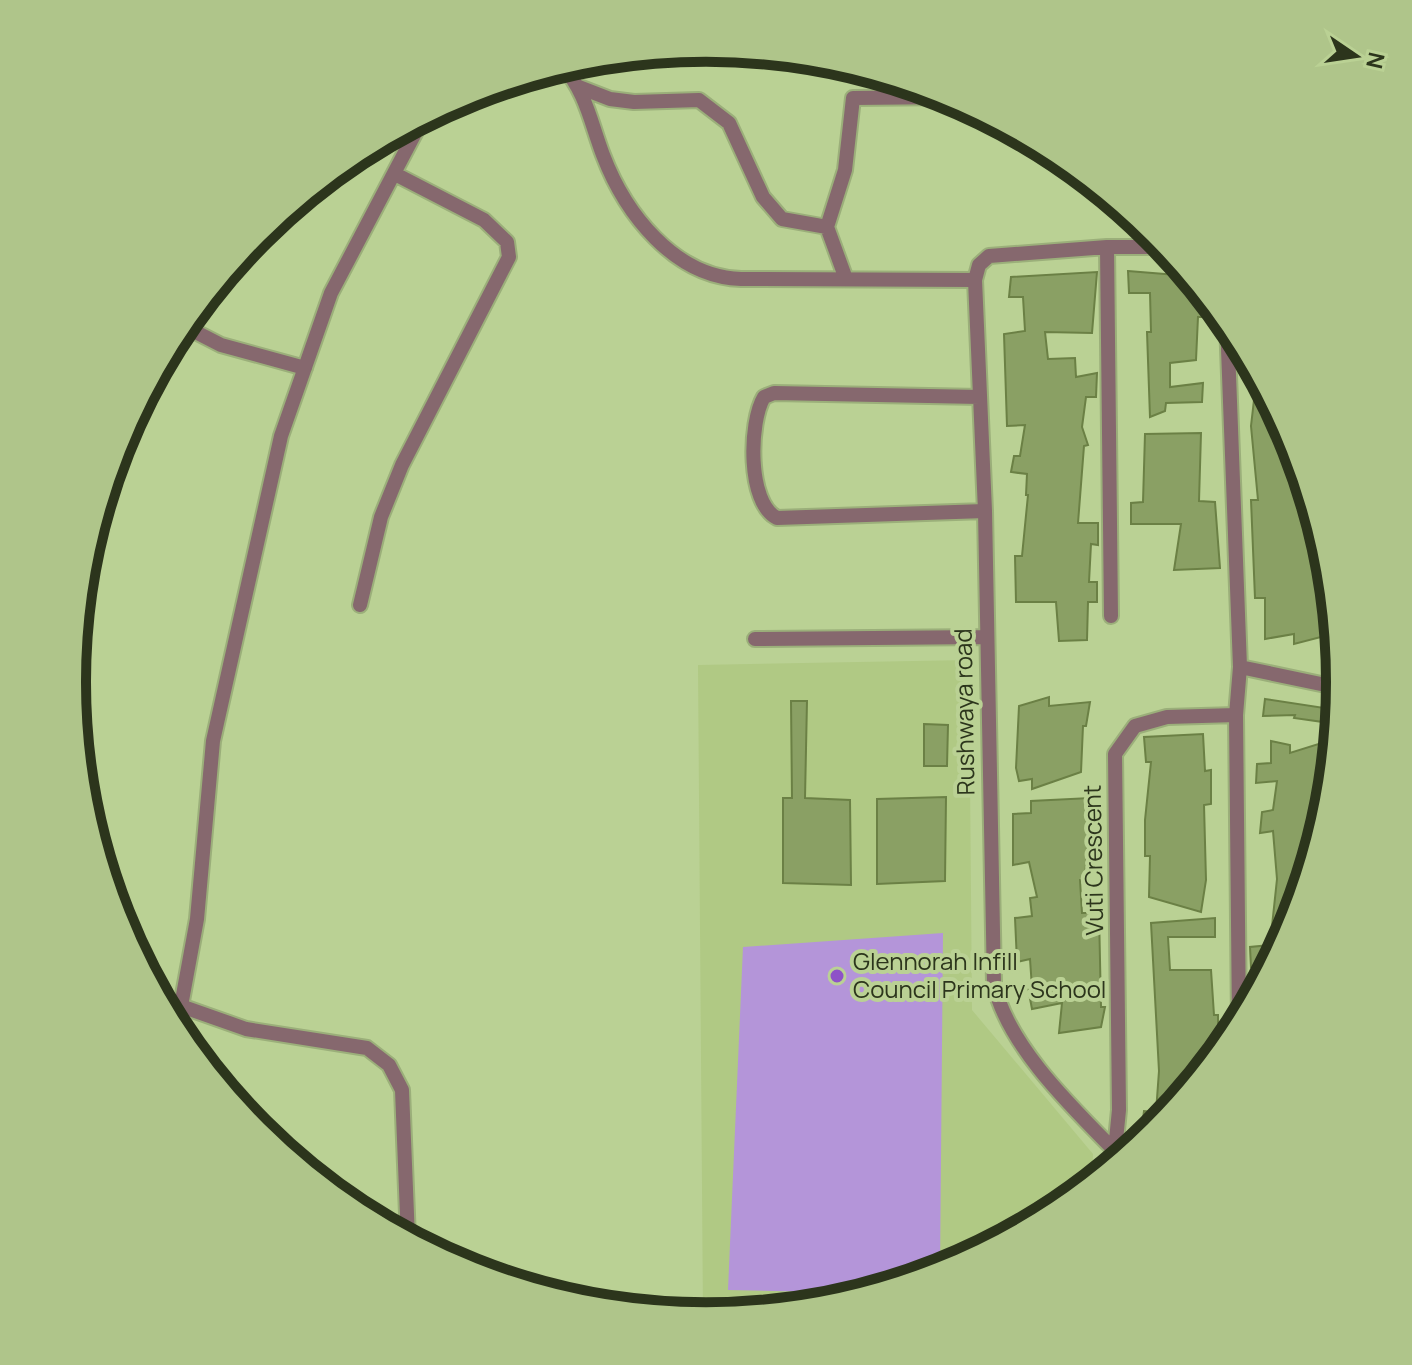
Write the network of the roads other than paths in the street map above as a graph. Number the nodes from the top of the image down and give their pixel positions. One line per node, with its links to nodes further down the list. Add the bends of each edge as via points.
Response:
1 (571, 77): 2 (street)
2 (579, 87): 6 (street, via 634,102 699,100 729,123 763,197 782,219); 9 (street, via 617,186 647,229 688,265 721,278)
3 (912, 97): 6 (street, via 853,98 845,170)
4 (414, 135): 5 (street)
5 (395, 174): 13 (street, via 331,293); 16 (street, via 484,220 507,242 509,257 402,465 381,517)
6 (827, 227): 9 (street)
7 (1107, 247): 8 (street); 10 (street, via 989,256 979,265); 17 (street)
8 (1148, 247)
9 (846, 279): 10 (street)
10 (975, 280): 14 (street, Rushwaya road)
11 (195, 332): 13 (street, via 221,345)
12 (1228, 348): 20 (street)
13 (305, 368): 24 (street, via 281,436 213,741 196,934)
14 (980, 397): 15 (street, Rushwaya road); 15 (street, via 774,393 756,410 754,462 758,496 767,513 777,518)
15 (985, 511): 18 (street, Rushwaya road)
16 (360, 605)
17 (1111, 616)
18 (985, 637): 19 (street); 27 (street, Rushwaya road, via 998,1003 1004,1019 1066,1101)
19 (755, 639)
20 (1240, 667): 21 (street); 22 (street)
21 (1326, 685)
22 (1236, 715): 23 (street); 26 (street, Vuti Crescent, via 1167,717 1135,726 1115,754)
23 (1239, 1000)
24 (181, 1006): 25 (street); 28 (street, via 246,1029 367,1048 389,1065 402,1090)
25 (178, 1008)
26 (1119, 1145)
27 (1114, 1149)
28 (407, 1226)

